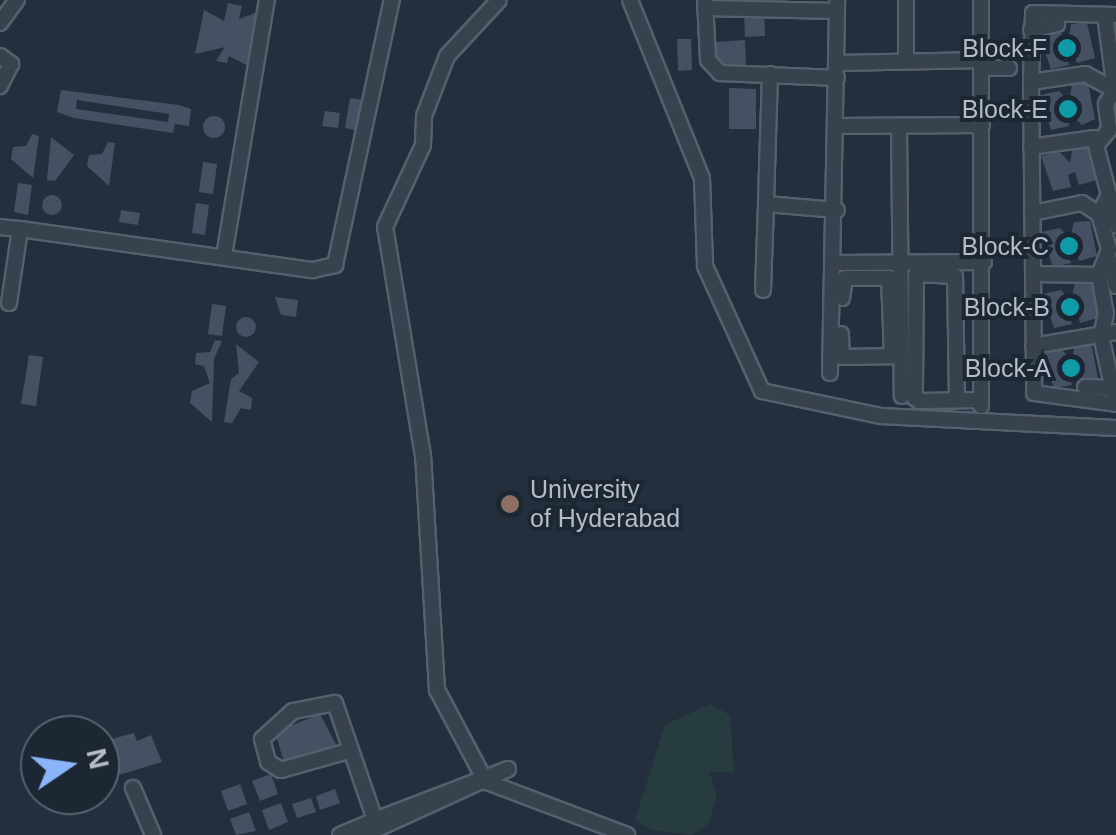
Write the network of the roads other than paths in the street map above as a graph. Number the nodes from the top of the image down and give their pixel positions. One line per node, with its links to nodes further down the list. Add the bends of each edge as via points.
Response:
1 (17, 0): 12 (street)
2 (268, 0): 38 (street)
3 (392, 0): 38 (street, via 342,258 313,270)
4 (499, 0): 58 (street, via 447,56 424,116 423,144 385,227 423,456 437,690)
5 (630, 0): 56 (street, via 702,178 705,266 762,391 881,416)
6 (906, 0): 16 (street)
7 (982, 0): 17 (street)
8 (705, 4): 9 (street); 20 (street, via 712,67 730,76)
9 (773, 4): 10 (street)
10 (837, 5): 19 (street)
11 (1110, 15): 14 (street, via 1044,9 1033,12); 23 (street)
12 (0, 23)
13 (1057, 24): 14 (street)
14 (1031, 30): 21 (street)
15 (0, 56): 22 (street, via 11,64)
16 (906, 61): 17 (street); 19 (street)
17 (983, 64): 18 (street); 24 (street)
18 (1009, 68)
19 (837, 70): 20 (street); 25 (street)
20 (770, 74): 31 (street)
21 (1031, 82): 23 (street, via 1084,74); 29 (street)
22 (0, 86)
23 (1116, 90): 27 (street, via 1106,104)
24 (982, 125): 26 (street); 41 (street)
25 (837, 126): 26 (street); 32 (street)
26 (900, 126): 40 (street)
27 (1113, 136): 28 (street)
28 (1098, 143): 29 (street, via 1084,135); 30 (street)
29 (1031, 147): 33 (street)
30 (1109, 194): 34 (street); 35 (street)
31 (766, 204): 32 (street); 46 (street)
32 (837, 210): 42 (street)
33 (1032, 213): 34 (street, via 1082,203); 43 (street)
34 (1099, 214): 39 (street)
35 (1116, 225)
36 (0, 226): 37 (street)
37 (20, 229): 38 (street); 47 (street)
38 (224, 256)
39 (1108, 256): 44 (street); 45 (street)
40 (902, 262): 41 (street); 42 (street); 50 (street)
41 (984, 262): 55 (street, via 981,403)
42 (834, 263): 51 (street)
43 (1033, 274): 44 (street); 49 (street)
44 (1098, 276): 48 (street)
45 (1116, 286)
46 (763, 290)
47 (10, 303)
48 (1109, 341): 49 (street); 54 (street)
49 (1034, 346): 54 (street, via 1036,396)
50 (897, 356): 50 (street, via 842,357 844,278 889,278); 53 (street)
51 (830, 373)
52 (1085, 388): 54 (street)
53 (902, 396)
54 (1115, 398)
55 (957, 400): 55 (street, via 914,397 916,274 955,276)
56 (1116, 428)
57 (348, 751): 57 (street, via 333,701 294,712 262,740 268,762 281,770); 60 (street)
58 (485, 779): 60 (street); 63 (street, via 592,815)
59 (133, 788): 61 (street)
60 (374, 830): 62 (street)
61 (153, 835)
62 (340, 835)
63 (627, 835)

